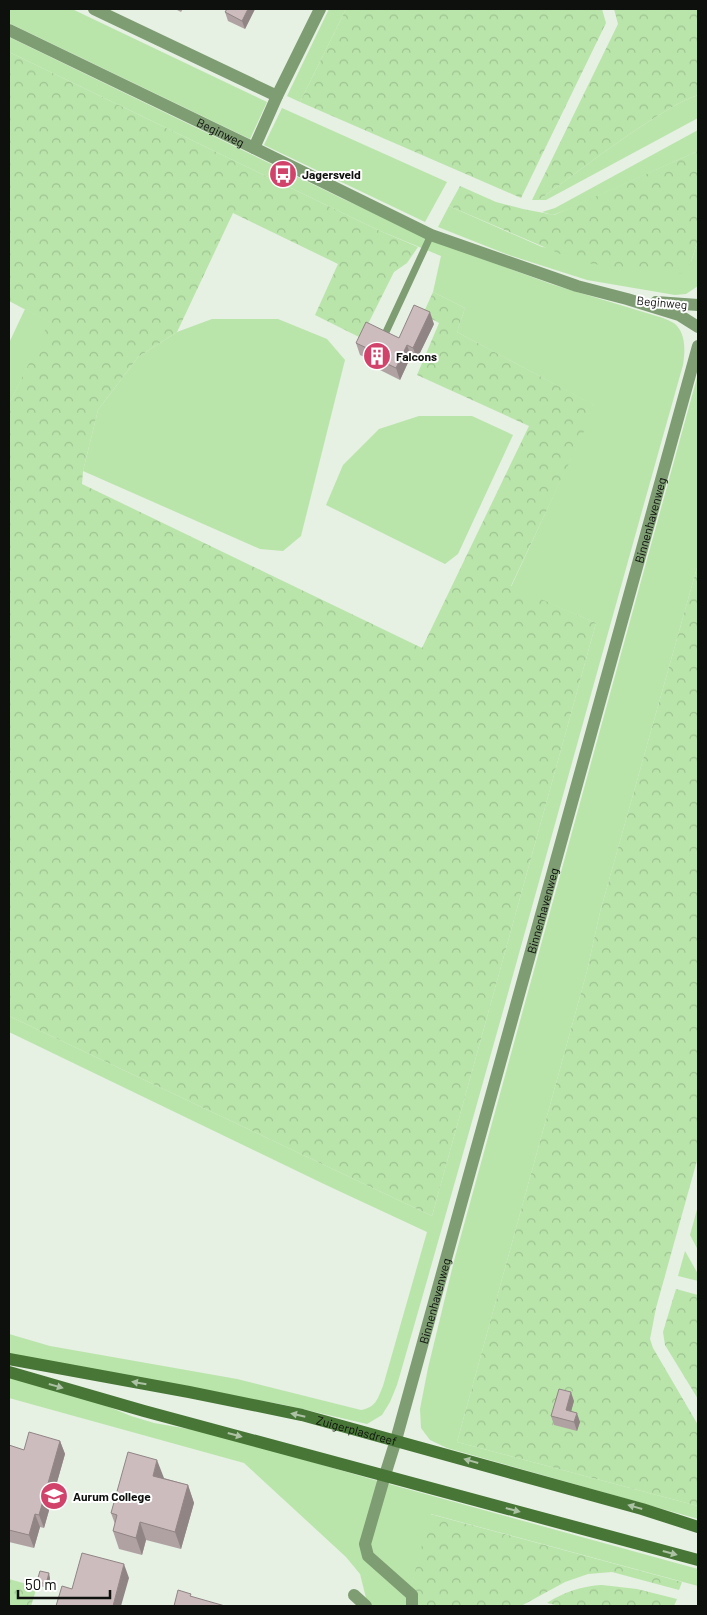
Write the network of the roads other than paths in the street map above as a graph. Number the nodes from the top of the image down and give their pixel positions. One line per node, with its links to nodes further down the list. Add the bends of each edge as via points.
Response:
1 (94, 9): 4 (street)
2 (320, 9): 4 (street)
3 (9, 30): 5 (street, Beginweg)
4 (277, 96): 5 (street)
5 (254, 148): 6 (street, Beginweg)
6 (431, 235): 7 (street, Beginweg, via 578,286); 10 (lane)
7 (627, 299): 8 (street, Beginweg); 9 (street, Beginweg, via 679,315)
8 (698, 305)
9 (698, 327)
10 (386, 332)
11 (698, 346): 14 (street, Binnenhavenweg)
12 (9, 1359): 14 (main road, Zuigerplasdreef, one-way to 12, via 302,1415)
13 (9, 1372): 15 (main road, one-way to 15)
14 (396, 1440): 15 (street, Binnenhavenweg); 16 (main road, Zuigerplasdreef, one-way to 14)
15 (385, 1475): 17 (main road, one-way to 17); 20 (street, via 365,1544 368,1556 412,1595)
16 (698, 1526)
17 (698, 1560)
18 (354, 1595): 19 (street)
19 (366, 1606)
20 (412, 1606)

